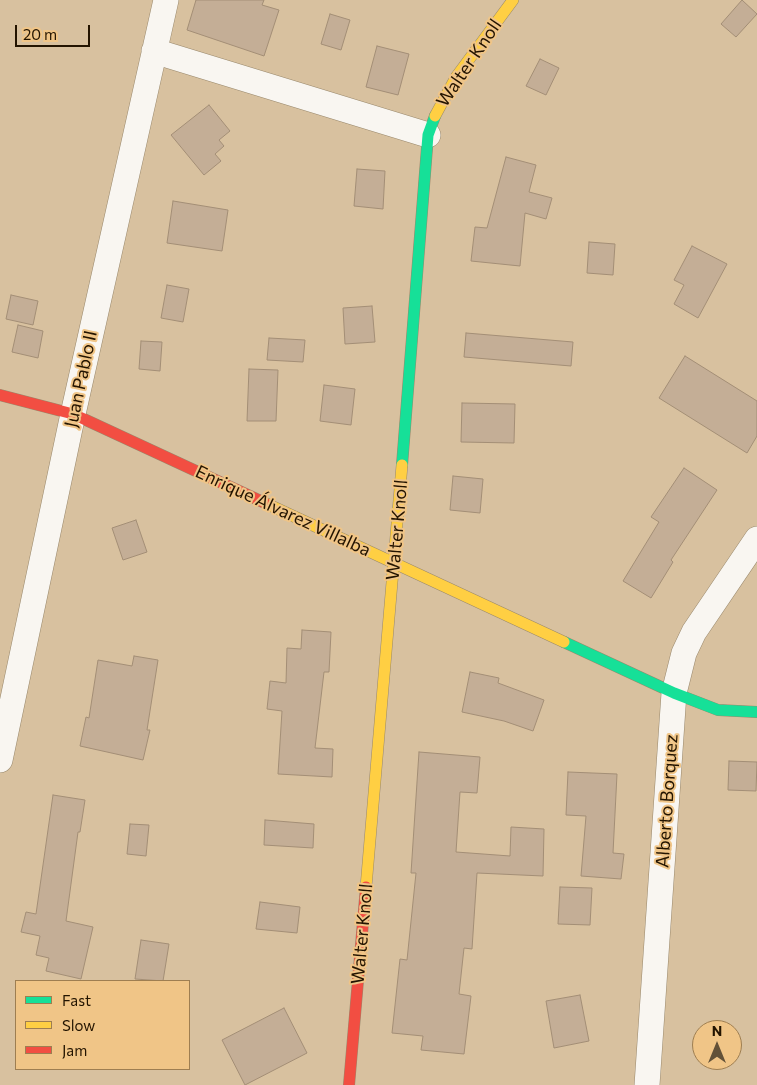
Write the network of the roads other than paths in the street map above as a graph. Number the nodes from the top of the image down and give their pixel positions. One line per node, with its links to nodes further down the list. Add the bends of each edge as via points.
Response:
1 (166, 0): 3 (street, Juan Pablo II)
2 (513, 0): 4 (street, Walter Knoll, via 456,77 437,109)
3 (154, 51): 4 (street); 6 (street, Juan Pablo II)
4 (428, 134): 8 (street, Walter Knoll)
5 (0, 395): 6 (street, Enrique Álvarez Villalba)
6 (73, 414): 8 (street, Enrique Álvarez Villalba); 11 (street, Juan Pablo II)
7 (757, 539): 9 (street, Alberto Borquez, via 694,632 684,653)
8 (395, 562): 9 (street, Enrique Álvarez Villalba); 12 (street, Walter Knoll)
9 (674, 693): 10 (street, Enrique Álvarez Villalba, via 718,710); 13 (street, Alberto Borquez)
10 (757, 712)
11 (0, 760)
12 (349, 1085)
13 (646, 1085)

